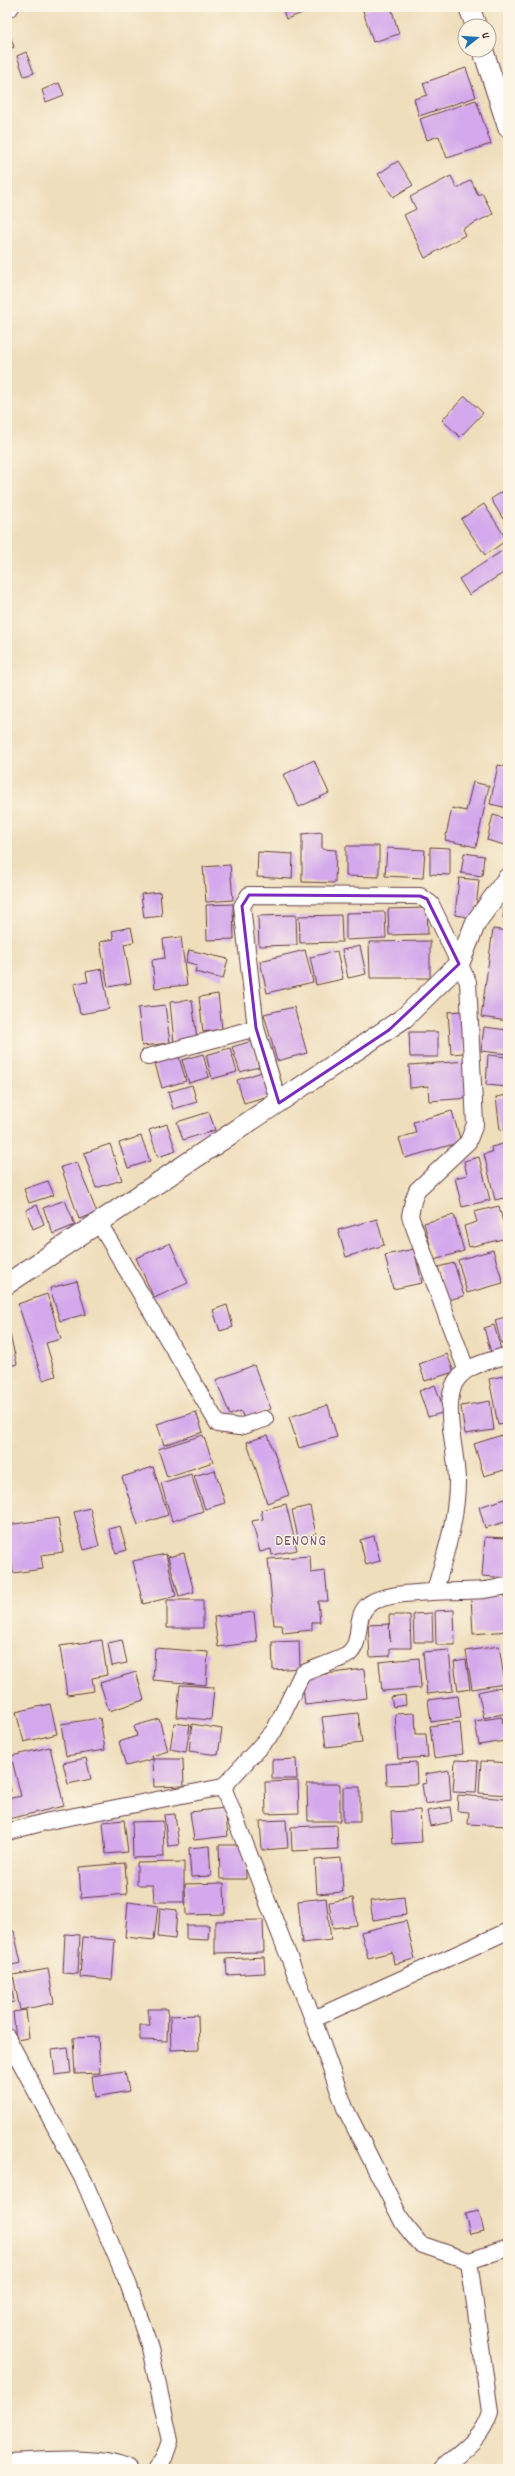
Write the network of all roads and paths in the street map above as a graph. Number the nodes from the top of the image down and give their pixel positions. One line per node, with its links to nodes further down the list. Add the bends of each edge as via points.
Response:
1 (11, 7): 3 (street)
2 (470, 7): 4 (street)
3 (7, 9)
4 (473, 18)
5 (486, 58): 6 (street)
6 (508, 127)
7 (508, 878): 8 (street, via 476,922)
8 (459, 964): 9 (street, via 431,904 420,896 249,895 242,906); 11 (street, via 389,1030); 15 (street, via 468,982 474,1132 464,1147 417,1190 410,1216)
9 (256, 1028): 10 (street); 11 (street)
10 (148, 1057)
11 (279, 1103): 12 (street)
12 (99, 1223): 13 (street); 16 (street, via 218,1424 239,1427)
13 (7, 1284)
14 (508, 1355): 15 (street)
15 (466, 1369): 18 (street, via 453,1387 450,1406 457,1480 455,1521)
16 (265, 1419)
17 (508, 1586): 18 (street, via 484,1590)
18 (435, 1591): 19 (street, via 388,1598 367,1605 354,1649 348,1655 302,1674 274,1731)
19 (222, 1787): 20 (street, via 49,1821); 22 (street)
20 (7, 1832)
21 (508, 1931): 22 (street)
22 (313, 2019): 25 (street, via 345,2108 411,2235 430,2249)
23 (7, 2037): 28 (street, via 84,2180 131,2293 150,2348 170,2440 164,2458)
24 (508, 2248): 25 (street)
25 (469, 2261): 29 (street, via 490,2412 479,2436)
26 (7, 2462): 27 (street, via 80,2461 109,2463)
27 (128, 2469)
28 (156, 2469)
29 (441, 2469)

